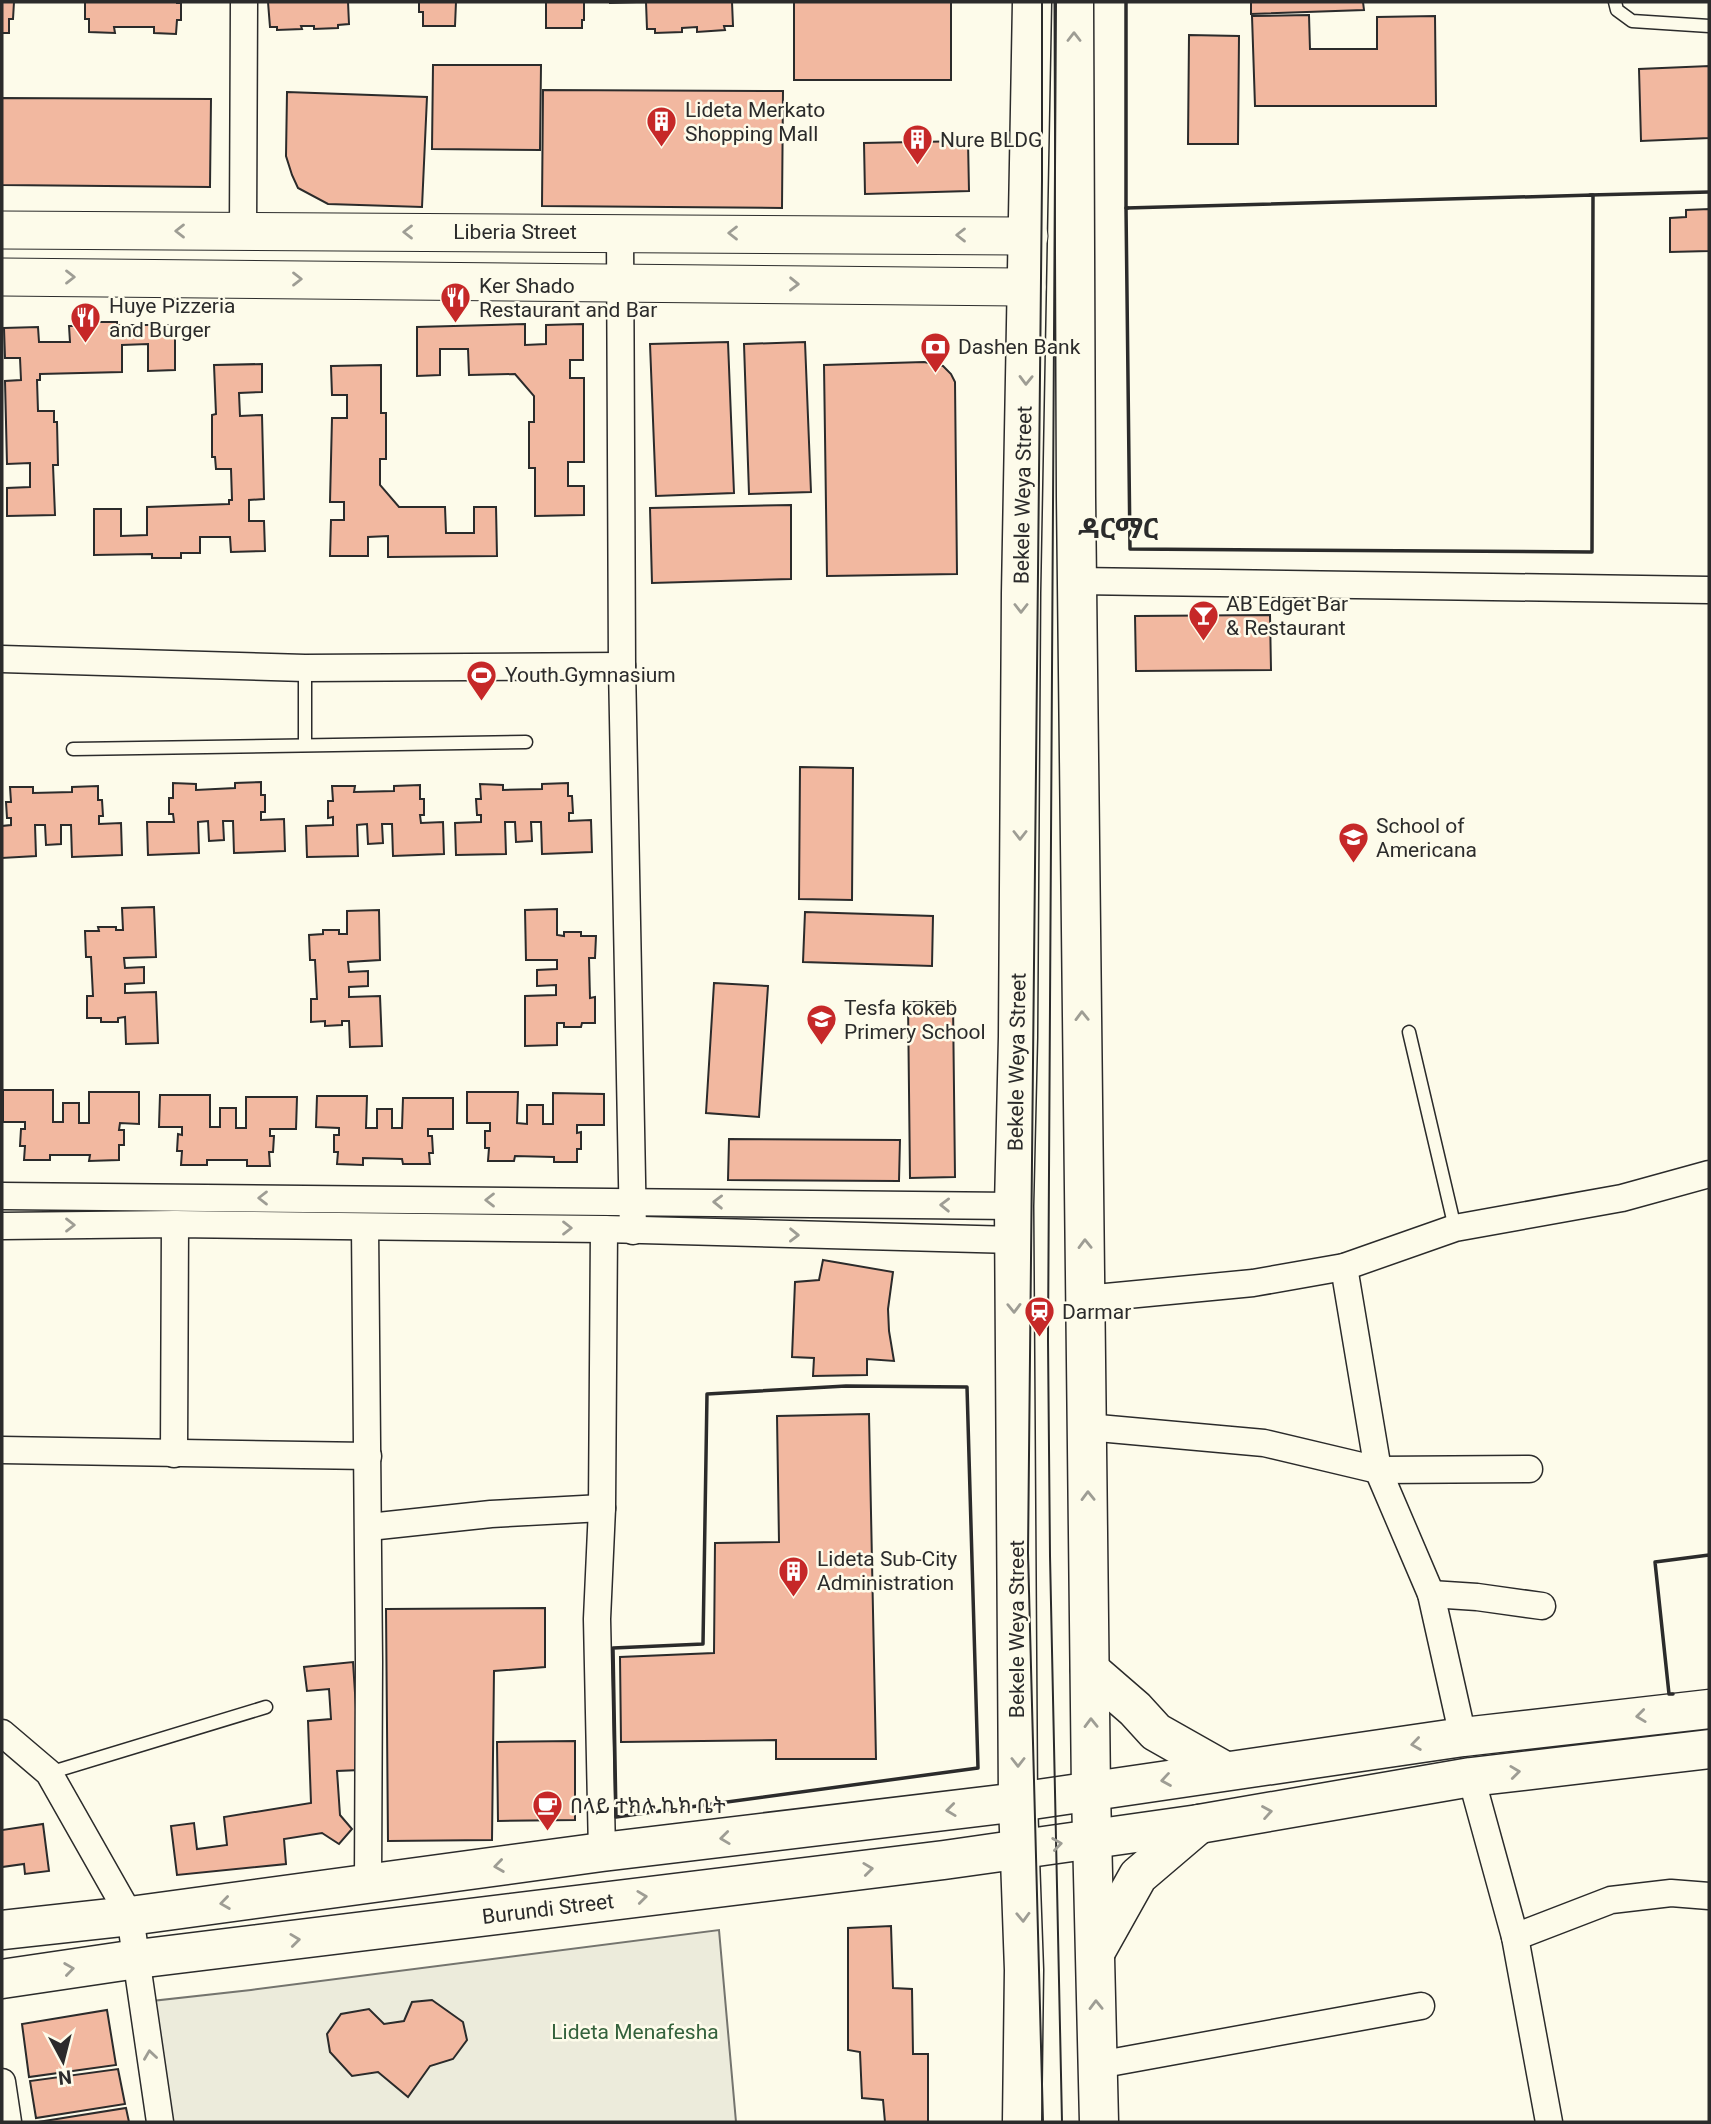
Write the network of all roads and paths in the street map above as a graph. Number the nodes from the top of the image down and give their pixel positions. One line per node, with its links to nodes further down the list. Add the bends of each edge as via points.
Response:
1 (244, 2): 11 (street)
2 (1008, 2): 8 (main road)
3 (1032, 2): 8 (main road, Bekele Weya Street)
4 (1074, 2): 18 (main road, one-way to 4)
5 (1099, 2): 18 (main road, via 1091,428)
6 (1615, 2): 7 (lane, via 1617,10 1632,21)
7 (1709, 26)
8 (1029, 195): 13 (main road, Bekele Weya Street)
9 (2, 230): 10 (street, Liberia Street)
10 (142, 231): 11 (street, Liberia Street, one-way to 10); 15 (street)
11 (243, 231): 12 (street, Liberia Street, one-way to 11)
12 (620, 232): 13 (street, Liberia Street, one-way to 12); 16 (street)
13 (1029, 236): 17 (main road, Bekele Weya Street)
14 (2, 277): 15 (street, one-way to 15)
15 (143, 278): 16 (street, one-way to 16)
16 (621, 282): 17 (street, one-way to 17); 22 (street)
17 (1027, 287): 31 (main road, Bekele Weya Street, one-way to 31)
18 (1076, 497): 19 (main road)
19 (1077, 580): 20 (street); 39 (main road, one-way to 19)
20 (1709, 590)
21 (2, 659): 23 (street)
22 (622, 666): 23 (street); 30 (street)
23 (305, 668): 25 (lane)
24 (526, 742): 25 (lane)
25 (306, 744): 26 (lane)
26 (73, 749)
27 (1409, 1032): 36 (lane)
28 (1709, 1174): 36 (street, via 1622,1198)
29 (2, 1196): 30 (street, one-way to 29)
30 (634, 1201): 31 (street, one-way to 30); 37 (street)
31 (1014, 1223): 37 (street, one-way to 31); 60 (main road, Bekele Weya Street, one-way to 60)
32 (175, 1224): 33 (street, one-way to 32); 34 (street); 42 (street)
33 (2, 1226)
34 (365, 1227): 35 (street, one-way to 35); 43 (street)
35 (604, 1228): 37 (street); 46 (street)
36 (1455, 1228): 38 (street)
37 (634, 1231)
38 (1344, 1267): 39 (street, via 1253,1283); 45 (street)
39 (1086, 1299): 40 (main road)
40 (1087, 1427): 45 (street, via 1264,1443); 50 (main road, one-way to 40)
41 (2, 1450): 42 (street)
42 (174, 1454): 43 (street)
43 (368, 1455): 47 (street)
44 (1529, 1469): 45 (street)
45 (1378, 1470): 48 (street)
46 (602, 1508): 47 (street); 64 (street, via 597,1619)
47 (369, 1527): 65 (street)
48 (1431, 1594): 49 (street); 54 (street)
49 (1542, 1606)
50 (1090, 1670): 56 (main road, via 1156,1732); 59 (main road, one-way to 50)
51 (266, 1707): 57 (lane)
52 (1709, 1709): 54 (main road, one-way to 54)
53 (2, 1733): 57 (street)
54 (1463, 1737): 56 (main road, one-way to 56)
55 (1709, 1749): 58 (main road, Burundi Street, one-way to 55)
56 (1225, 1771): 59 (main road, one-way to 59)
57 (49, 1773): 67 (street)
58 (1471, 1777): 61 (main road, Burundi Street, one-way to 58); 69 (street)
59 (1091, 1792): 60 (main road); 62 (main road)
60 (1018, 1802): 63 (main road, Bekele Weya Street); 64 (main road, one-way to 64)
61 (1199, 1824): 62 (main road, Burundi Street); 70 (main road, via 1138,1876)
62 (1094, 1839): 63 (main road, Burundi Street, one-way to 62); 70 (main road)
63 (1020, 1849): 71 (main road, Burundi Street, one-way to 63); 78 (main road, Bekele Weya Street, one-way to 78)
64 (601, 1852): 65 (main road, one-way to 65)
65 (368, 1884): 67 (main road, one-way to 67)
66 (1709, 1896): 69 (street, via 1671,1893 1611,1900)
67 (130, 1916): 68 (main road); 71 (street)
68 (2, 1930)
69 (1515, 1937): 80 (street)
70 (1095, 1954): 74 (main road, one-way to 70)
71 (136, 1959): 72 (main road, Burundi Street, one-way to 71); 77 (street, one-way to 71)
72 (2, 1979)
73 (1421, 2006): 74 (street)
74 (1098, 2065): 79 (main road)
75 (2, 2082): 76 (street)
76 (8, 2122)
77 (160, 2122)
78 (1022, 2122)
79 (1099, 2122)
80 (1549, 2122)

